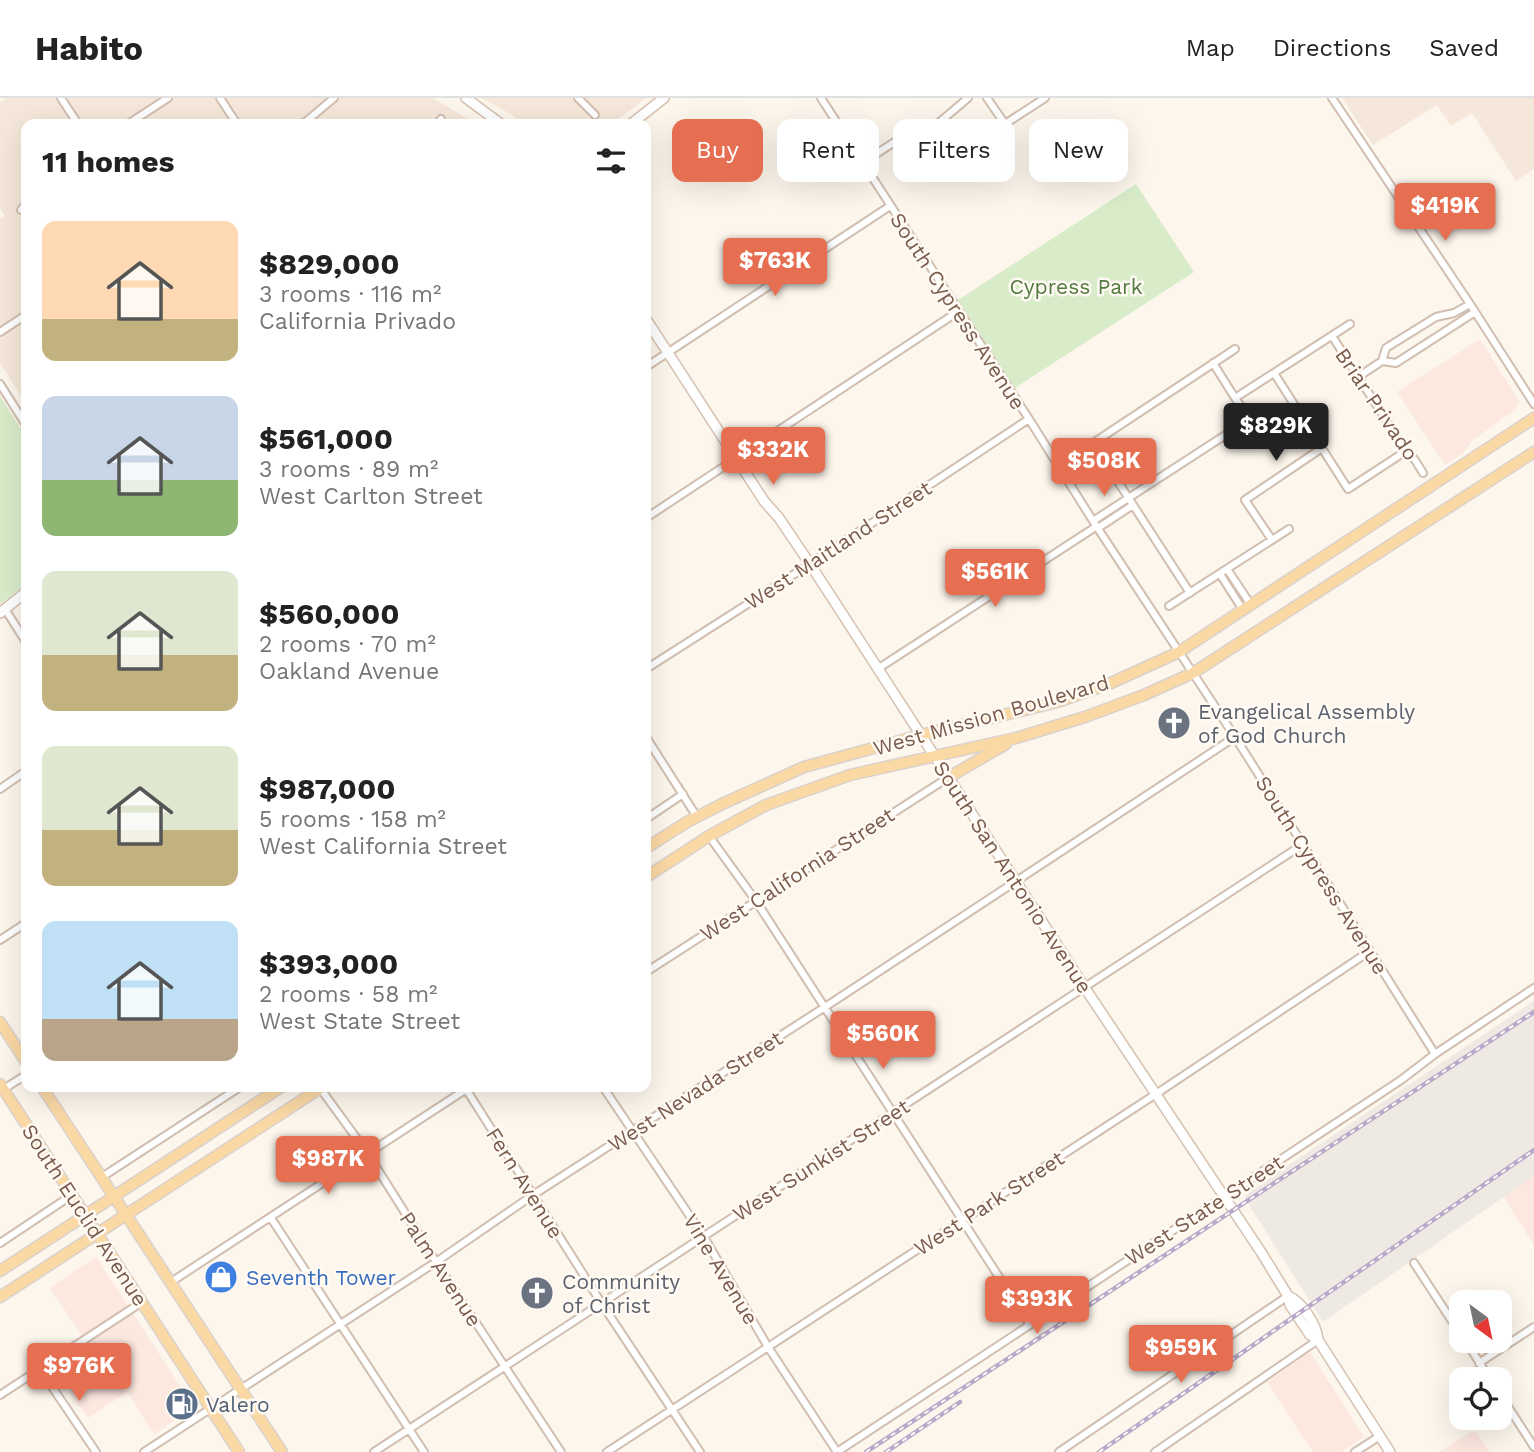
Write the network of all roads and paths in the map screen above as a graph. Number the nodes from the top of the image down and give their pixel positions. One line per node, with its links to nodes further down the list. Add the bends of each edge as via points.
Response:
1 (61, 98): 14 (street)
2 (168, 98): 15 (street)
3 (220, 98): 16 (street)
4 (334, 98): 17 (street)
5 (466, 98): 18 (street)
6 (578, 98): 13 (street)
7 (664, 98): 19 (street)
8 (821, 98): 20 (street, South Cypress Avenue)
9 (968, 98): 21 (street)
10 (988, 98): 22 (street)
11 (1045, 98): 23 (street)
12 (1332, 98): 26 (street)
13 (595, 115)
14 (76, 119)
15 (136, 119)
16 (234, 119)
17 (309, 119)
18 (494, 119)
19 (637, 119)
20 (834, 119)
21 (943, 119)
22 (1002, 119)
23 (1013, 119)
24 (874, 182): 25 (street, South Cypress Avenue)
25 (890, 206): 27 (street, South Cypress Avenue); 37 (street)
26 (1469, 303): 28 (street); 32 (street)
27 (959, 312): 48 (street, South Cypress Avenue); 54 (street)
28 (1475, 312): 35 (street); 45 (street)
29 (21, 318): 33 (street)
30 (1350, 324): 34 (street)
31 (651, 327): 37 (street, South San Antonio Avenue)
32 (1418, 328): 35 (street); 38 (street, via 1386,348)
33 (0, 332)
34 (1332, 335): 41 (street); 42 (street, Briar Privado)
35 (1427, 343): 38 (street, via 1396,363)
36 (1235, 349): 39 (street)
37 (668, 353): 40 (street); 54 (street, South San Antonio Avenue)
38 (1382, 361): 42 (street)
39 (1213, 363): 44 (street); 49 (street)
40 (651, 364)
41 (1274, 373): 44 (street); 50 (street)
42 (1358, 377): 51 (street, Briar Privado)
43 (0, 384): 46 (street)
44 (1235, 398): 56 (street, via 1250,419)
45 (1534, 404)
46 (21, 417)
47 (1534, 418): 68 (main road, West Mission Boulevard)
48 (1029, 419): 59 (street, South Cypress Avenue); 62 (street, West Maitland Street)
49 (1093, 443): 53 (street); 56 (street)
50 (1322, 448): 51 (street, via 1348,489); 61 (street, via 1245,500)
51 (1406, 451): 55 (street, Briar Privado)
52 (1534, 452): 74 (main road, West Mission Boulevard)
53 (1072, 457)
54 (737, 459): 58 (street); 62 (street, South San Antonio Avenue)
55 (1423, 473)
56 (1129, 498): 57 (street); 59 (street)
57 (1133, 505): 59 (street); 65 (street)
58 (651, 515)
59 (1096, 525): 71 (street, South Cypress Avenue); 73 (street)
60 (1289, 529): 61 (street)
61 (1272, 540): 63 (street)
62 (810, 564): 72 (street, West Maitland Street); 73 (street, South San Antonio Avenue)
63 (1227, 569): 64 (street); 68 (street)
64 (1220, 574): 65 (street); 68 (street)
65 (1190, 593): 67 (street)
66 (21, 596): 69 (street)
67 (1169, 606)
68 (1247, 607): 71 (main road, West Mission Boulevard)
69 (2, 611): 70 (street)
70 (21, 636)
71 (1179, 652): 74 (street, South Cypress Avenue); 75 (main road, West Mission Boulevard, via 1057,702)
72 (651, 666)
73 (878, 668): 75 (street, South San Antonio Avenue)
74 (1193, 673): 76 (street, South Cypress Avenue); 77 (main road, West Mission Boulevard, via 1085,717)
75 (921, 735): 79 (street, South San Antonio Avenue); 85 (main road, West Mission Boulevard, via 804,767)
76 (1235, 737): 88 (street, South Cypress Avenue); 90 (street, West Nevada Street)
77 (1016, 738): 79 (main road, West Mission Boulevard); 81 (main road)
78 (651, 745): 83 (street)
79 (935, 756): 81 (street, South San Antonio Avenue); 86 (main road, West Mission Boulevard, via 850,775 766,805)
80 (21, 774): 82 (street)
81 (949, 777): 90 (street, South San Antonio Avenue); 91 (street, West California Street)
82 (0, 789)
83 (683, 794): 84 (street); 85 (street)
84 (651, 816)
85 (697, 817): 87 (main road, West Mission Boulevard)
86 (709, 836): 89 (main road, West Mission Boulevard); 91 (street)
87 (651, 845)
88 (1302, 845): 94 (street, South Cypress Avenue); 96 (street, West Sunkist Street)
89 (651, 874)
90 (1017, 881): 96 (street, South San Antonio Avenue); 98 (street, West Nevada Street)
91 (756, 901): 95 (street, West California Street); 98 (street)
92 (21, 926): 93 (street)
93 (0, 940)
94 (1370, 951): 101 (street, South Cypress Avenue); 112 (street, West Park Street)
95 (651, 969)
96 (1085, 988): 112 (street, South San Antonio Avenue); 113 (street, West Sunkist Street)
97 (1534, 988): 101 (street, West State Street)
98 (825, 1007): 113 (street); 114 (street, West Nevada Street)
99 (0, 1022): 100 (main road)
100 (21, 1054)
101 (1436, 1054): 120 (street, West State Street)
102 (21, 1078): 103 (street)
103 (1, 1088): 117 (main road, South Euclid Avenue)
104 (45, 1092): 116 (main road, South Euclid Avenue)
105 (232, 1092): 116 (street)
106 (273, 1092): 118 (main road)
107 (313, 1092): 121 (main road)
108 (325, 1092): 115 (street, Palm Avenue)
109 (462, 1092): 115 (street)
110 (470, 1092): 119 (street, Fern Avenue)
111 (606, 1092): 114 (street, Vine Avenue)
112 (1156, 1094): 120 (street, South San Antonio Avenue); 124 (street, West Park Street)
113 (893, 1112): 124 (street); 126 (street, West Sunkist Street)
114 (633, 1131): 119 (street, West Nevada Street); 126 (street, Vine Avenue)
115 (368, 1154): 123 (street); 128 (street, Palm Avenue)
116 (102, 1177): 118 (main road, South Euclid Avenue)
117 (72, 1195): 122 (main road, South Euclid Avenue); 127 (street)
118 (114, 1195): 121 (main road, South Euclid Avenue); 122 (main road)
119 (533, 1195): 128 (street, West Nevada Street); 135 (street, Fern Avenue)
120 (1224, 1198): 132 (street, South San Antonio Avenue); 138 (street, West State Street)
121 (126, 1214): 125 (main road); 131 (main road, South Euclid Avenue)
122 (85, 1215): 125 (main road, South Euclid Avenue); 130 (main road)
123 (271, 1218): 131 (street); 137 (street)
124 (962, 1220): 138 (street); 141 (street, West Park Street)
125 (97, 1233): 133 (main road); 134 (main road, South Euclid Avenue)
126 (704, 1237): 135 (street, West Sunkist Street); 141 (street, Vine Avenue)
127 (0, 1243)
128 (436, 1262): 137 (street, West Nevada Street); 144 (street, Palm Avenue)
129 (1414, 1263): 136 (street)
130 (0, 1270)
131 (171, 1282): 147 (main road, South Euclid Avenue)
132 (1288, 1296): 140 (street, South San Antonio Avenue, via 1310,1335); 165 (street)
133 (0, 1297)
134 (142, 1302): 146 (street); 149 (main road, South Euclid Avenue)
135 (602, 1304): 144 (street, West Sunkist Street); 150 (street, Fern Avenue)
136 (1449, 1317)
137 (339, 1324): 147 (street, West Nevada Street); 152 (street)
138 (1030, 1325): 164 (street, West State Street)
139 (1534, 1326): 143 (street)
140 (1318, 1340): 153 (street, South San Antonio Avenue); 166 (street)
141 (768, 1347): 150 (street, West Park Street); 164 (street, Vine Avenue)
142 (1473, 1353): 143 (street)
143 (1479, 1363): 145 (street)
144 (505, 1366): 152 (street, West Sunkist Street); 161 (street, Palm Avenue)
145 (1482, 1367)
146 (40, 1369): 148 (street); 155 (street)
147 (241, 1389): 149 (street, West Nevada Street); 158 (main road, South Euclid Avenue)
148 (0, 1395)
149 (211, 1409): 156 (street, West Nevada Street); 157 (main road, South Euclid Avenue)
150 (672, 1409): 162 (street, West Park Street); 163 (street, Fern Avenue)
151 (1512, 1413): 154 (street)
152 (409, 1429): 159 (street, West Sunkist Street); 160 (street)
153 (1380, 1436): 167 (street); 168 (street, South San Antonio Avenue)
154 (1534, 1447)
155 (96, 1452)
156 (144, 1452)
157 (239, 1452)
158 (282, 1452)
159 (374, 1452)
160 (424, 1452)
161 (561, 1452)
162 (607, 1452)
163 (700, 1452)
164 (837, 1452)
165 (1059, 1452)
166 (1155, 1452)
167 (1355, 1452)
168 (1390, 1452)

